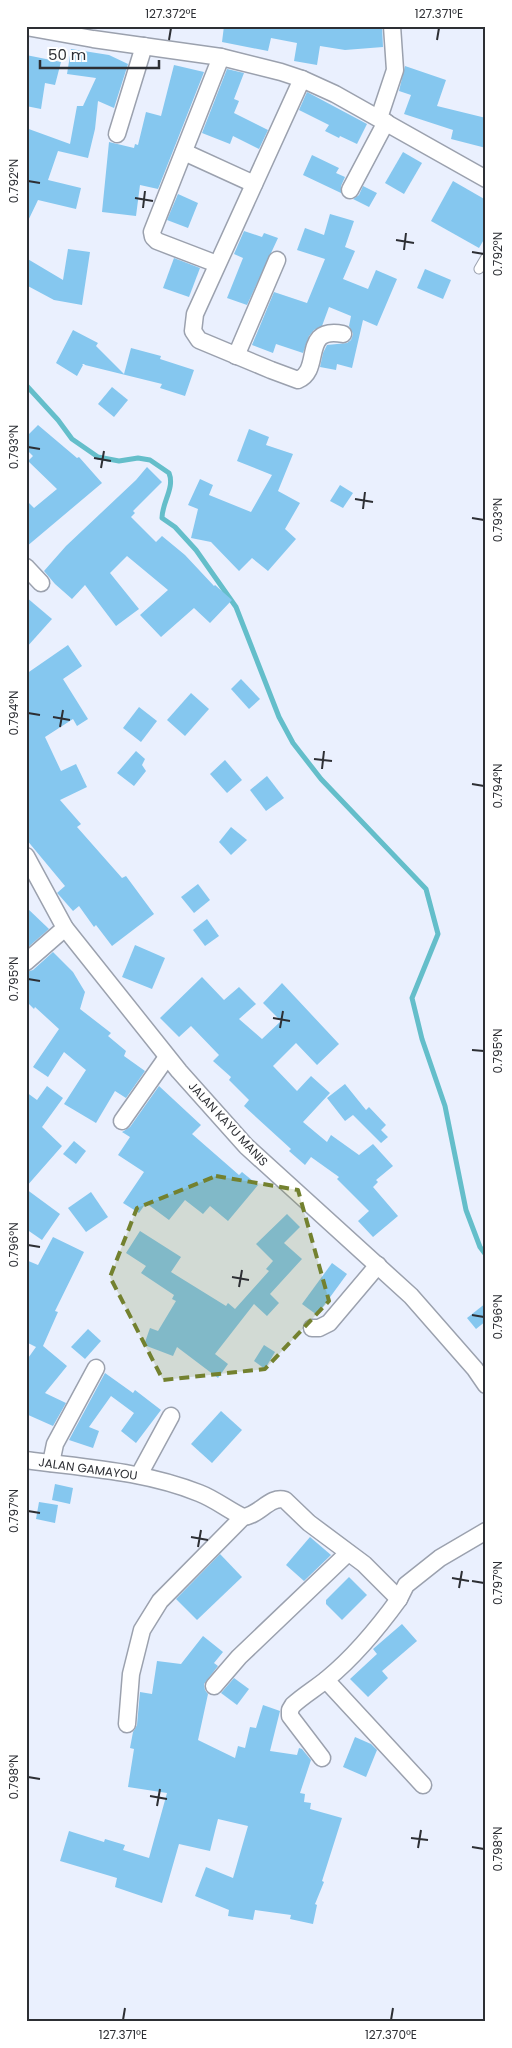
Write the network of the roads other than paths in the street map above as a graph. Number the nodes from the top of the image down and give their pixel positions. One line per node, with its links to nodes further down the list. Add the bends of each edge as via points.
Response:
1 (392, 26): 6 (street, via 395,70)
2 (26, 27): 3 (street)
3 (144, 46): 4 (street); 7 (street)
4 (221, 57): 5 (street); 8 (street)
5 (302, 79): 6 (street); 10 (street)
6 (383, 120): 9 (street); 11 (street)
7 (117, 134)
8 (184, 152): 10 (street); 14 (street, via 152,232 153,237)
9 (486, 178)
10 (254, 184): 14 (street)
11 (350, 190)
12 (486, 257): 15 (lane)
13 (277, 260): 17 (street)
14 (217, 264): 17 (street, via 195,314 193,331 199,340)
15 (479, 269)
16 (343, 334): 17 (street, via 326,332 320,337 306,374 298,380)
17 (236, 356)
18 (26, 567): 19 (street)
19 (42, 583)
20 (26, 856): 21 (street, JALAN KAYU MANIS)
21 (64, 928): 22 (street); 23 (street, JALAN KAYU MANIS)
22 (26, 962)
23 (167, 1057): 24 (street); 25 (street, JALAN KAYU MANIS, via 246,1146)
24 (122, 1121)
25 (378, 1265): 26 (street, via 328,1323); 28 (street, JALAN KAYU MANIS, via 411,1296)
26 (312, 1328)
27 (96, 1368): 31 (street, via 55,1444)
28 (486, 1384)
29 (171, 1416): 32 (street)
30 (26, 1460): 31 (street, JALAN GAMAYOU)
31 (51, 1463): 32 (street, JALAN GAMAYOU)
32 (139, 1475): 33 (street, JALAN GAMAYOU, via 198,1492)
33 (243, 1517): 35 (street, via 254,1515 274,1500 286,1500); 39 (street, via 160,1601 142,1630 131,1674)
34 (486, 1531): 36 (street, via 440,1558 406,1584)
35 (348, 1553): 36 (street, via 364,1564); 38 (street, via 239,1657)
36 (399, 1599): 37 (street, via 378,1628)
37 (326, 1680): 40 (street, via 307,1692 290,1710 290,1716); 41 (street)
38 (214, 1686)
39 (127, 1724)
40 (322, 1758)
41 (423, 1784)

